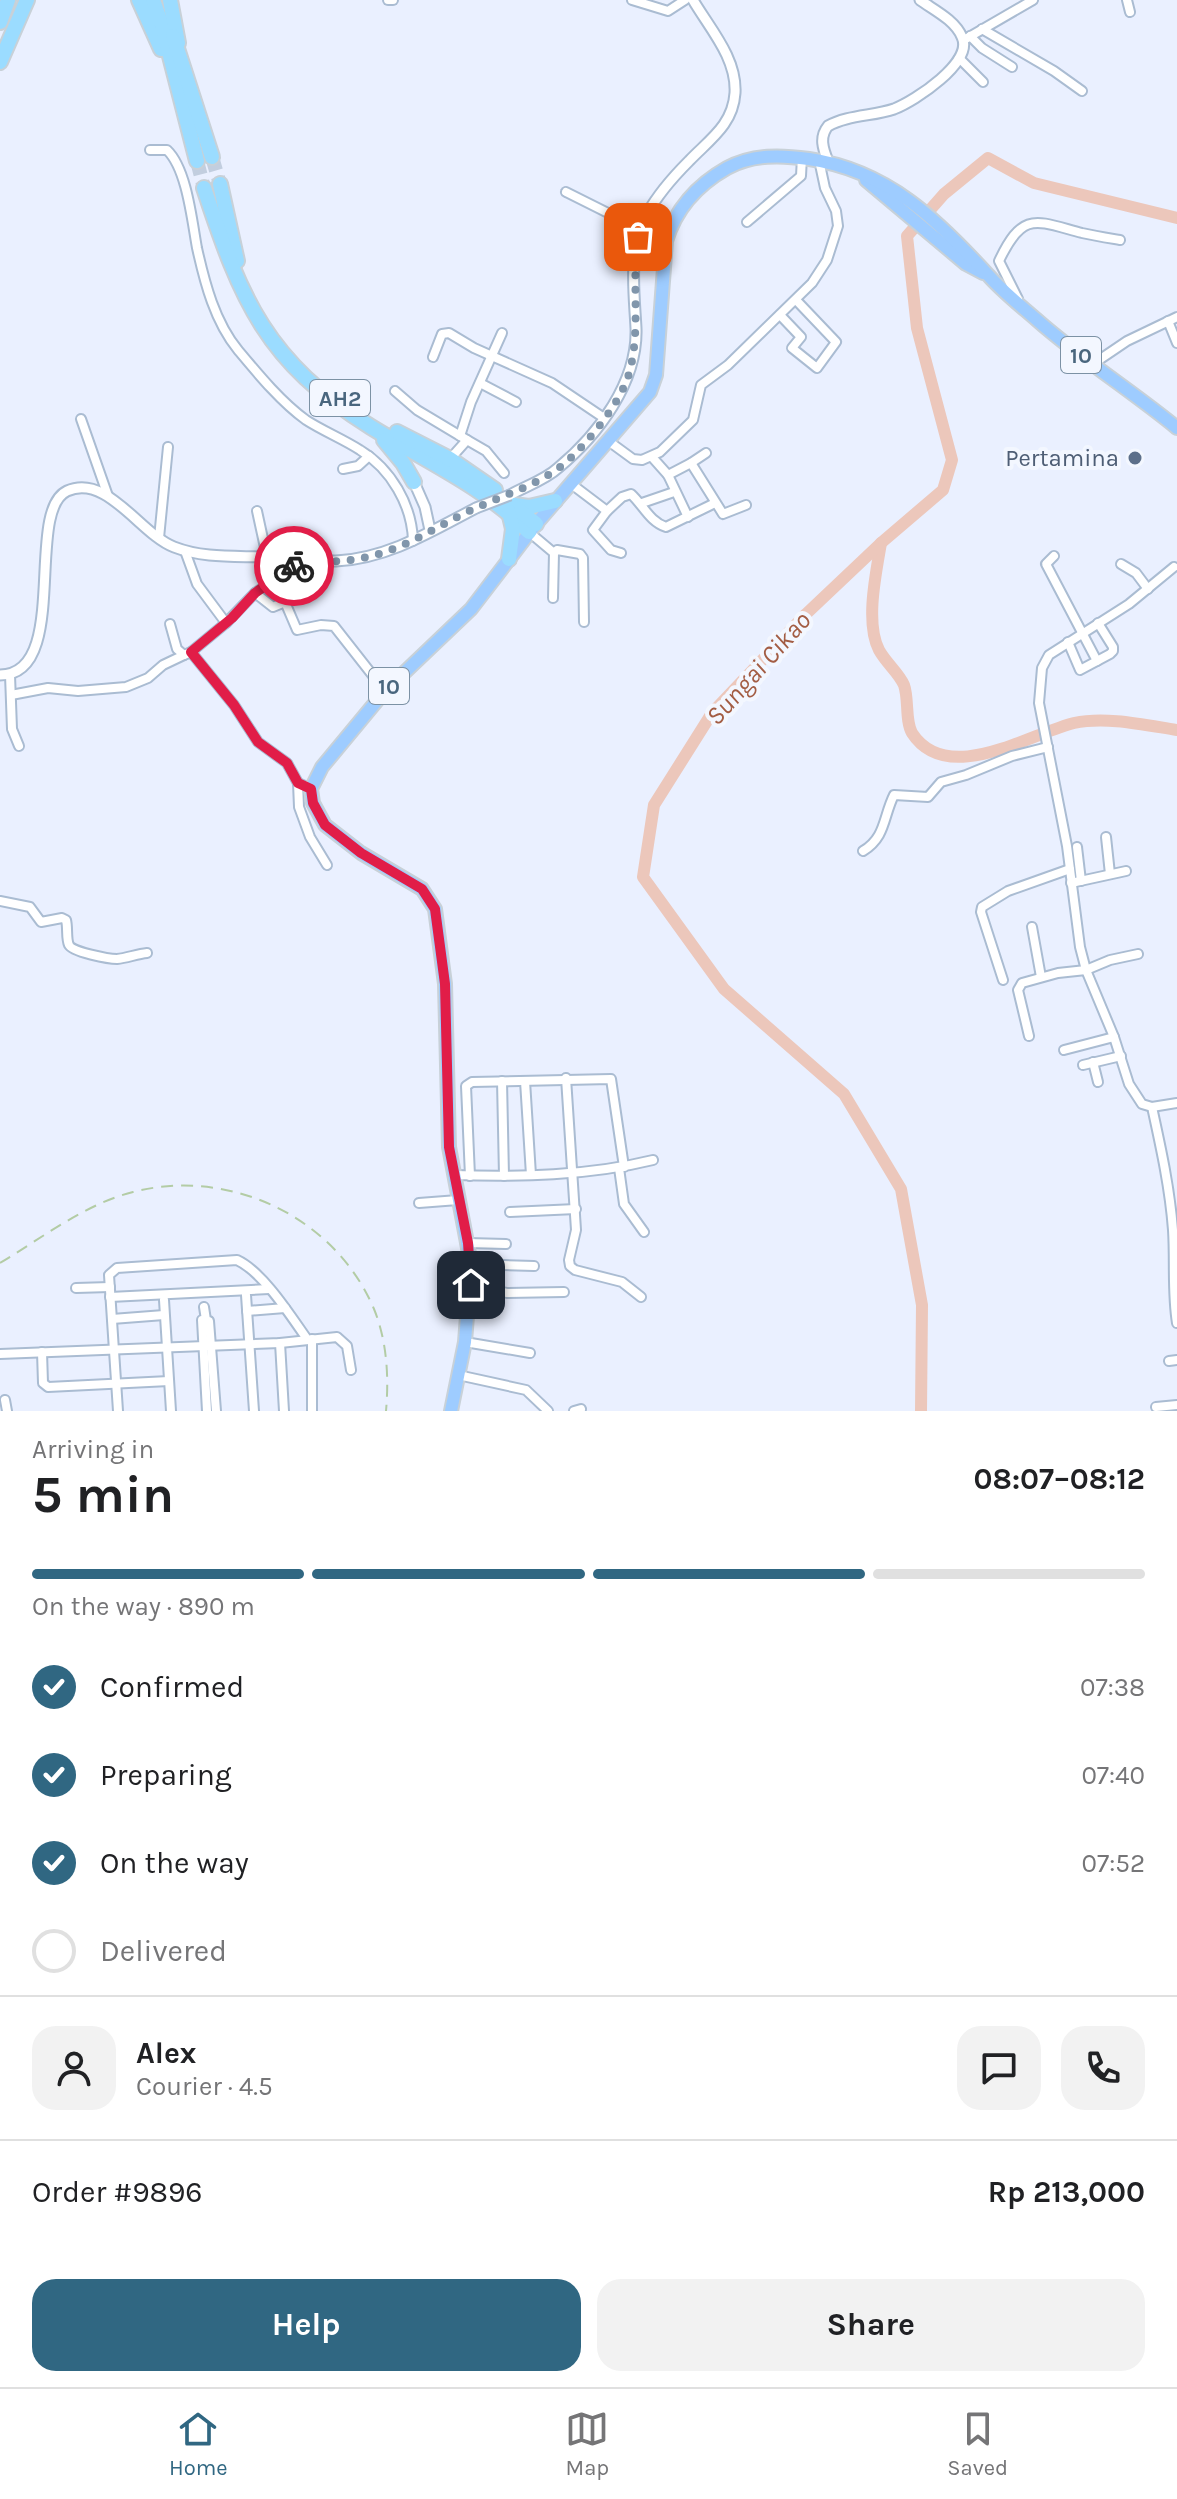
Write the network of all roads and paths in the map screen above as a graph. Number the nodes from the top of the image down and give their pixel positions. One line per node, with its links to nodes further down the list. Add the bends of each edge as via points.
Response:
1 (8, 0): 16 (highway)
2 (27, 0): 21 (highway)
3 (139, 0): 24 (highway)
4 (153, 0): 24 (highway)
5 (161, 0): 19 (highway)
6 (170, 0): 19 (highway)
7 (632, 0): 14 (street)
8 (685, 0): 14 (street, via 668,11)
9 (693, 0): 10 (street); 32 (street, via 730,62 733,105 727,123 664,189)
10 (699, 0)
11 (920, 0): 18 (street)
12 (1033, 0): 17 (street)
13 (1127, 0): 15 (street)
14 (656, 4)
15 (1130, 12)
16 (0, 22)
17 (982, 29): 18 (street); 25 (street)
18 (967, 38): 20 (street); 22 (street)
19 (180, 54): 24 (highway, via 204,159)
20 (959, 58): 23 (street); 27 (street, via 948,73 907,103 828,126)
21 (0, 62)
22 (1012, 67)
23 (983, 82)
24 (178, 90)
25 (1082, 91)
26 (150, 150): 54 (street, via 167,150 173,156 225,334 300,415)
27 (816, 157): 31 (street); 34 (street, via 836,211 837,232 823,268); 35 (highway, 10, via 858,172 905,203 971,254); 51 (highway, 10, via 764,156 734,164 694,192 678,211 663,260 654,383)
28 (220, 184): 56 (highway, AH2, via 247,288 282,348 340,398)
29 (204, 188): 48 (highway, via 234,272 268,338 312,386)
30 (566, 192): 32 (street)
31 (747, 222)
32 (640, 229): 46 (street, via 632,358 623,388)
33 (1120, 240): 35 (street, via 1047,222 1025,225 999,261)
34 (796, 300): 36 (street); 36 (street, via 836,342 818,368 792,348 801,337)
35 (1020, 303): 42 (highway, 10)
36 (780, 315): 55 (street, via 701,385 693,420)
37 (1172, 319): 39 (street); 42 (street)
38 (502, 333): 40 (street)
39 (1177, 343)
40 (492, 355): 41 (street, via 447,332); 43 (street); 46 (street, via 552,383)
41 (433, 357)
42 (1093, 364): 49 (highway, 10)
43 (480, 383): 45 (street); 50 (street)
44 (395, 391): 50 (street)
45 (516, 402)
46 (604, 418): 68 (street, via 557,470)
47 (81, 419): 64 (street)
48 (370, 427): 56 (highway); 61 (highway)
49 (1177, 428)
50 (463, 438): 56 (street); 59 (street, via 486,451)
51 (607, 440): 55 (street, via 633,459); 62 (highway, 10)
52 (168, 447): 75 (street)
53 (706, 453): 57 (street)
54 (369, 456): 58 (street, via 358,466); 76 (street, via 404,499)
55 (652, 457): 60 (street)
56 (445, 463): 61 (highway, via 422,463); 68 (highway, AH2, via 486,482)
57 (691, 463): 60 (street); 67 (street)
58 (343, 469)
59 (504, 473)
60 (668, 475): 63 (street)
61 (414, 482): 74 (street)
62 (570, 483): 65 (highway, 10); 71 (street)
63 (674, 492): 66 (street); 72 (street)
64 (108, 496): 75 (street); 97 (street, via 83,487 57,498 41,626 28,659)
65 (555, 501): 68 (highway, via 529,507); 73 (highway, 10)
66 (642, 503): 71 (street, via 627,494); 72 (street, via 662,526)
67 (715, 503): 69 (street, via 723,514); 72 (street)
68 (511, 504): 73 (highway, AH2); 74 (street, bridge, via 476,508); 82 (highway)
69 (746, 505)
70 (257, 511): 81 (street)
71 (607, 511): 79 (street, via 593,530 611,550)
72 (688, 517)
73 (532, 528): 78 (street); 82 (highway, 10)
74 (430, 530): 76 (street)
75 (159, 538): 77 (street)
76 (413, 541): 83 (street, via 367,558)
77 (185, 551): 81 (street); 90 (street, via 197,584)
78 (554, 553): 88 (street); 89 (street, via 583,558)
79 (621, 553)
80 (1054, 556): 93 (street, via 1046,564)
81 (267, 557): 83 (street)
82 (509, 559): 98 (highway, 10, via 462,619)
83 (303, 560): 87 (street)
84 (1121, 564): 86 (street)
85 (1176, 567): 86 (street)
86 (1148, 589): 91 (street)
87 (255, 593): 90 (street); 98 (street, via 273,607 285,602 297,630 334,626)
88 (553, 598)
89 (584, 622)
90 (226, 623): 95 (street)
91 (1098, 623): 93 (street); 96 (street, via 1113,651)
92 (170, 624): 95 (street, via 177,649)
93 (1082, 634): 94 (street); 96 (street)
94 (1068, 642): 96 (street, via 1080,670); 100 (street, via 1049,655 1042,668 1039,690)
95 (188, 653): 99 (street, via 126,687 48,688); 102 (street, via 234,705 258,742 287,763)
96 (1097, 661)
97 (5, 675): 99 (street)
98 (385, 691): 103 (highway, 10, via 322,767)
99 (11, 695): 101 (street, via 12,729)
100 (1047, 744): 106 (street, via 941,782 928,797 894,795 881,835); 108 (street)
101 (19, 746)
102 (298, 783): 103 (street); 107 (street, via 299,807)
103 (311, 789): 135 (highway, via 325,825 422,889 435,909 445,984)
104 (1106, 837): 110 (street)
105 (1077, 847): 111 (street)
106 (863, 851)
107 (327, 865)
108 (1070, 869): 112 (street); 119 (street, via 1008,891 982,907)
109 (1126, 871): 110 (street)
110 (1110, 874): 111 (street)
111 (1081, 881): 112 (street)
112 (1071, 883): 117 (street)
113 (0, 901): 115 (street, via 30,907 41,922 66,920 73,949 106,959)
114 (1032, 927): 118 (street)
115 (147, 953)
116 (1138, 954): 117 (street)
117 (1086, 970): 118 (street); 121 (street)
118 (1041, 977): 120 (street, via 1022,983 1018,990)
119 (1003, 980)
120 (1029, 1036)
121 (1114, 1037): 122 (street); 123 (street)
122 (1064, 1050)
123 (1121, 1056): 124 (street); 131 (street, via 1133,1090 1142,1104)
124 (1093, 1062): 125 (street); 129 (street)
125 (1083, 1065)
126 (566, 1078): 128 (street); 133 (street, via 611,1079); 134 (street)
127 (502, 1081): 128 (street); 137 (street, via 466,1086); 138 (street)
128 (525, 1081): 136 (street)
129 (1098, 1082)
130 (1177, 1103): 131 (street)
131 (1152, 1107): 141 (street)
132 (653, 1160): 133 (street)
133 (621, 1167): 134 (street); 144 (street, via 624,1204)
134 (573, 1173): 136 (street); 142 (street)
135 (453, 1175): 137 (street); 139 (highway)
136 (531, 1175): 138 (street)
137 (470, 1176): 138 (street)
138 (504, 1176)
139 (458, 1200): 140 (street); 145 (highway)
140 (419, 1203)
141 (1174, 1207): 163 (street)
142 (576, 1209): 143 (street); 156 (street, via 570,1266 622,1282)
143 (510, 1212)
144 (644, 1232)
145 (468, 1243): 146 (street); 147 (highway)
146 (506, 1244)
147 (471, 1264): 148 (street); 149 (highway)
148 (534, 1266)
149 (471, 1285): 153 (street, via 507,1293); 165 (highway)
150 (110, 1287): 151 (street); 152 (street, via 109,1275 117,1268 237,1260); 155 (street)
151 (76, 1288)
152 (269, 1289): 155 (street); 159 (street)
153 (564, 1292)
154 (246, 1295): 160 (street)
155 (110, 1297): 162 (street)
156 (641, 1297)
157 (164, 1300): 161 (street)
158 (204, 1307): 167 (street)
159 (285, 1308): 160 (street); 164 (street)
160 (247, 1311): 168 (street)
161 (164, 1315): 162 (street); 169 (street)
162 (112, 1319): 170 (street)
163 (1177, 1323)
164 (309, 1339): 166 (street); 174 (street, via 343,1341); 189 (street)
165 (465, 1342): 172 (street); 175 (highway)
166 (280, 1343): 168 (street); 188 (street)
167 (207, 1344): 168 (street); 169 (street); 178 (street)
168 (249, 1344): 187 (street)
169 (166, 1346): 170 (street); 176 (street)
170 (114, 1349): 171 (street); 177 (street)
171 (42, 1352): 173 (street); 177 (street, via 43,1383 48,1387)
172 (530, 1353)
173 (0, 1354)
174 (351, 1370)
175 (458, 1375): 190 (highway); 191 (street, via 526,1390)
176 (169, 1381): 177 (street); 184 (street)
177 (116, 1383): 183 (street)
178 (210, 1392): 185 (street); 186 (street)
179 (5, 1400): 182 (street)
180 (1177, 1405): 181 (street)
181 (1156, 1407)
182 (7, 1411)
183 (118, 1411)
184 (171, 1411)
185 (207, 1411)
186 (216, 1411)
187 (254, 1411)
188 (284, 1411)
189 (312, 1411)
190 (451, 1411)
191 (548, 1411)

